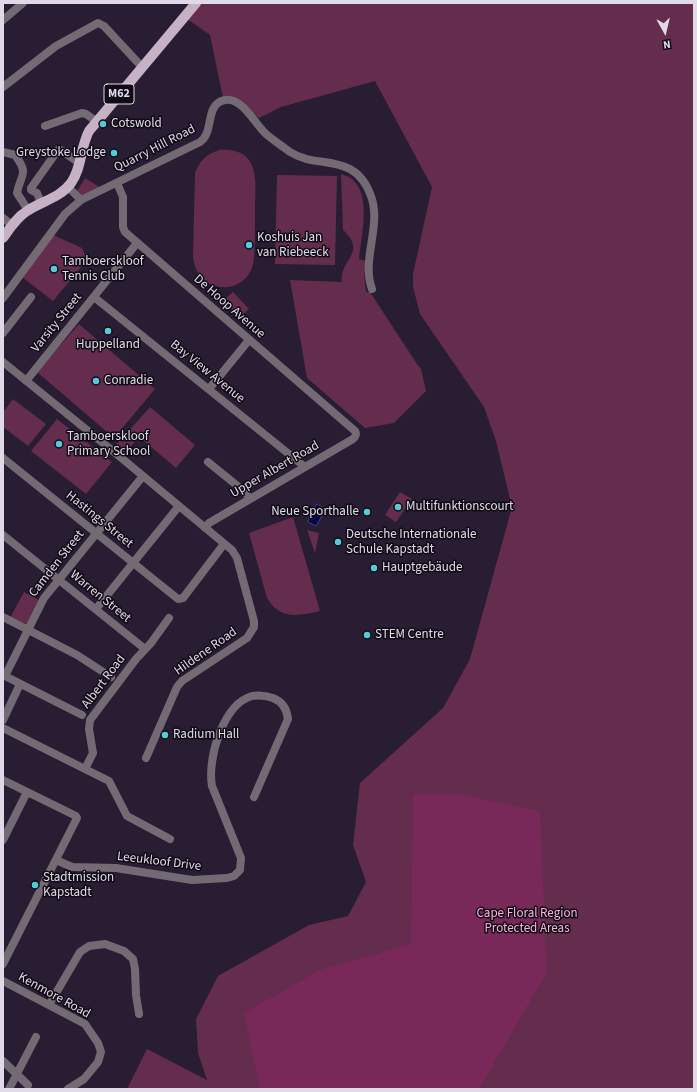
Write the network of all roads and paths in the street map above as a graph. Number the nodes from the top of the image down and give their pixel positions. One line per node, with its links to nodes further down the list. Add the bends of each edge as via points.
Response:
1 (23, 3): 3 (street)
2 (196, 3): 4 (main road, M62)
3 (3, 20)
4 (142, 67): 5 (street, via 104,26 98,24 56,46); 6 (main road, M62)
5 (3, 87)
6 (96, 122): 7 (street, via 82,113); 9 (main road, M62, via 84,141)
7 (46, 126)
8 (3, 152): 14 (street, via 15,155 23,170 23,178 17,193)
9 (79, 163): 11 (main road, M62); 13 (street, via 62,150 58,150 31,188 37,193)
10 (117, 183): 12 (street, Quarry Hill Road); 18 (street, De Hoop Avenue, via 123,196 123,229); 19 (street, Quarry Hill Road, via 203,140 207,135 214,109 222,101 234,101 242,106 268,135 290,152 301,157 343,166 354,172 363,182 370,194 374,212 368,273)
11 (68, 187): 12 (street); 13 (main road)
12 (80, 200): 22 (street, via 66,214)
13 (41, 203): 14 (main road)
14 (28, 210): 16 (main road)
15 (3, 218): 16 (street)
16 (12, 225): 17 (main road)
17 (3, 238)
18 (137, 243): 21 (street, Varsity Street); 24 (street, De Hoop Avenue)
19 (372, 289)
20 (31, 297): 23 (street)
21 (94, 297): 26 (street, Varsity Street); 27 (street, Bay View Avenue)
22 (3, 298)
23 (3, 333)
24 (249, 340): 27 (street); 28 (street, De Hoop Avenue)
25 (3, 362): 26 (street, Hildene Road)
26 (26, 381): 32 (street, Hildene Road)
27 (209, 389): 31 (street, Bay View Avenue)
28 (356, 433): 31 (street, Upper Albert Road, via 353,439)
29 (3, 458): 37 (street, Hastings Street)
30 (208, 462): 33 (street)
31 (305, 467): 33 (street, Upper Albert Road)
32 (143, 476): 34 (street, Hildene Road); 37 (street, Camden Street)
33 (250, 499): 35 (street, Upper Albert Road, via 209,523)
34 (179, 506): 35 (street, Hildene Road); 39 (street)
35 (205, 528): 38 (street, Hildene Road)
36 (3, 534): 40 (street, Warren Street)
37 (96, 534): 39 (street, Hastings Street); 40 (street, Camden Street)
38 (224, 544): 39 (street, Hastings Street, via 180,599); 52 (street, Hildene Road, via 237,558 254,627 247,638 182,681 177,687)
39 (132, 563): 41 (street)
40 (59, 580): 41 (street, Warren Street); 44 (street, Camden Street, via 44,598)
41 (96, 609): 45 (street, Warren Street)
42 (3, 617): 44 (street)
43 (169, 618): 45 (street, Albert Road)
44 (28, 630): 46 (street, Camden Street); 47 (street, via 77,655)
45 (145, 649): 53 (street, Albert Road, via 90,720 93,753)
46 (4, 676): 48 (street)
47 (111, 677)
48 (20, 684): 49 (street); 50 (street)
49 (82, 715)
50 (3, 720)
51 (3, 728): 53 (street)
52 (146, 758)
53 (85, 769): 57 (street, via 110,782 127,816)
54 (3, 780): 55 (street)
55 (27, 792): 58 (street); 59 (street, via 78,818)
56 (254, 797): 59 (street, Leeukloof Drive, via 288,719 282,703 260,696 243,700 226,720 212,758 212,786 241,858 240,870 236,874 227,878 185,879 116,868 72,867)
57 (170, 839)
58 (3, 840)
59 (56, 860): 60 (street)
60 (3, 964)
61 (3, 981): 62 (street, Kenmore Road)
62 (49, 1004): 63 (street, via 80,952 89,946 105,944 124,951 133,959); 69 (street, Kenmore Road, via 85,1024 100,1046 98,1062 83,1080)
63 (139, 1014)
64 (36, 1037): 66 (street)
65 (3, 1061): 66 (street)
66 (16, 1073): 67 (street); 68 (street)
67 (28, 1085)
68 (9, 1089)
69 (68, 1089)

